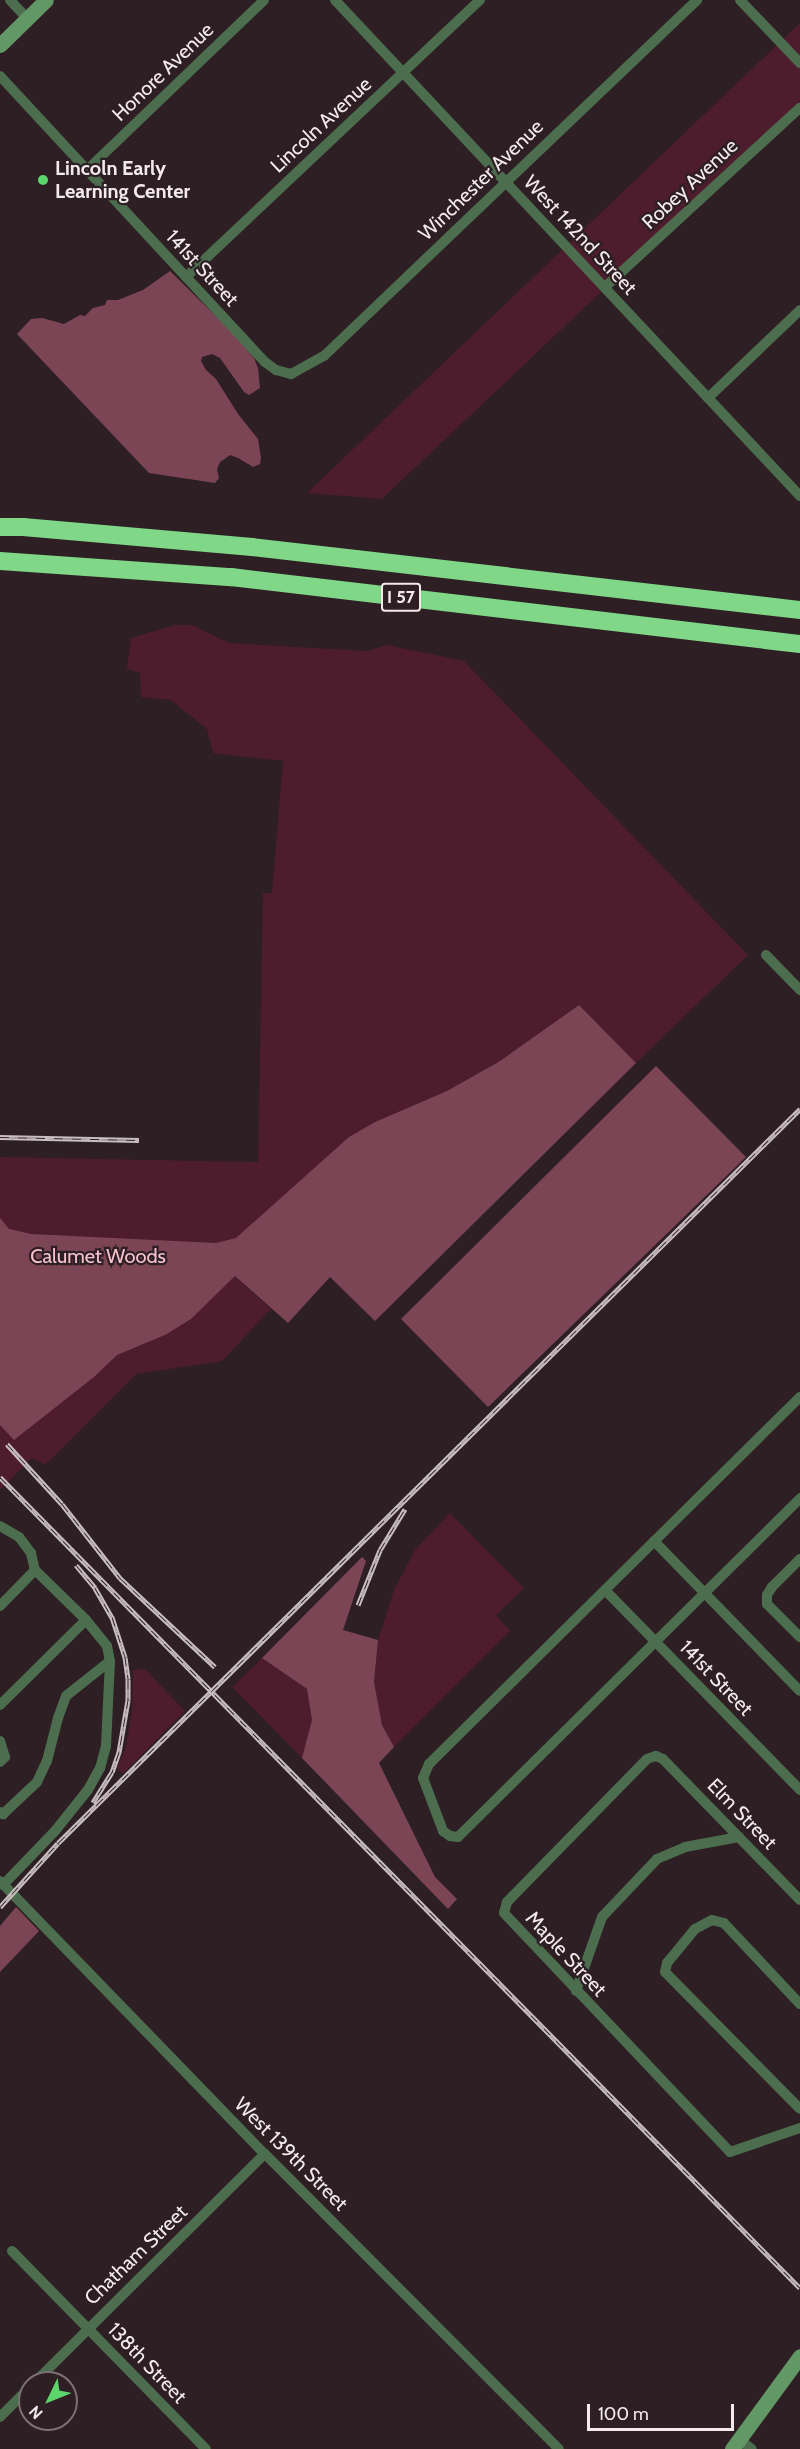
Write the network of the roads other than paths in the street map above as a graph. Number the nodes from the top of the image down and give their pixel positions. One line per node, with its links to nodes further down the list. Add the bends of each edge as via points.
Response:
1 (10, 0): 8 (street)
2 (46, 0): 8 (main road)
3 (264, 0): 14 (street, Honore Avenue)
4 (335, 0): 11 (street, West 142nd Street)
5 (480, 0): 11 (street, Lincoln Avenue)
6 (697, 0): 15 (street, Winchester Avenue)
7 (740, 0): 10 (street)
8 (27, 18): 9 (main road)
9 (0, 45)
10 (800, 63)
11 (403, 73): 15 (street, West 142nd Street); 16 (street, Lincoln Avenue)
12 (0, 76): 14 (street, 141st Street)
13 (800, 108): 17 (street, Robey Avenue)
14 (87, 170): 16 (street, 141st Street)
15 (505, 181): 17 (street, West 142nd Street); 19 (street, Winchester Avenue, via 324,356 299,371)
16 (186, 277): 19 (street, 141st Street, via 264,362)
17 (604, 287): 20 (street, West 142nd Street)
18 (800, 310): 20 (street)
19 (284, 373)
20 (708, 398): 21 (street, West 142nd Street)
21 (800, 496)
22 (0, 527): 24 (highway, I 57, via 252,547)
23 (0, 561): 25 (highway, I 57, via 231,577)
24 (800, 610)
25 (800, 644)
26 (766, 955): 27 (street)
27 (800, 990)
28 (800, 1396): 31 (street)
29 (800, 1498): 35 (street)
30 (0, 1526): 33 (street, via 19,1537 31,1553)
31 (654, 1541): 34 (street); 35 (street)
32 (800, 1559): 38 (street, via 772,1587 767,1604)
33 (35, 1570): 36 (street); 37 (street)
34 (606, 1591): 39 (street, 141st Street); 39 (street, via 429,1764 423,1778 443,1831 458,1837)
35 (703, 1594): 39 (street); 41 (street)
36 (0, 1606)
37 (86, 1620): 40 (street, via 107,1646); 42 (street)
38 (800, 1637)
39 (654, 1641): 46 (street, 141st Street)
40 (110, 1661): 47 (street, via 66,1696 48,1761 37,1782 3,1814); 49 (street, via 106,1746 100,1768 56,1831)
41 (800, 1691)
42 (0, 1705)
43 (0, 1741): 45 (street, via 5,1757)
44 (656, 1756): 48 (street, Elm Street); 51 (street, Maple Street, via 646,1759 507,1902 504,1913)
45 (0, 1762)
46 (800, 1790)
47 (0, 1812)
48 (739, 1838): 50 (street, Elm Street); 51 (street, via 685,1847 657,1859 602,1917)
49 (2, 1883): 55 (street, West 139th Street)
50 (800, 1900)
51 (576, 1991): 54 (street, Maple Street, via 730,2152)
52 (800, 2004): 53 (street, via 724,1923 712,1920 695,1929 667,1963 665,1972)
53 (800, 2109)
54 (800, 2128)
55 (265, 2154): 57 (street, Chatham Street); 64 (street, West 139th Street)
56 (12, 2251): 57 (street, 138th Street)
57 (88, 2328): 59 (street, Chatham Street); 63 (street, 138th Street)
58 (800, 2356): 62 (main road)
59 (46, 2371)
60 (18, 2399): 61 (street)
61 (0, 2417)
62 (741, 2446)
63 (206, 2449)
64 (559, 2449)

